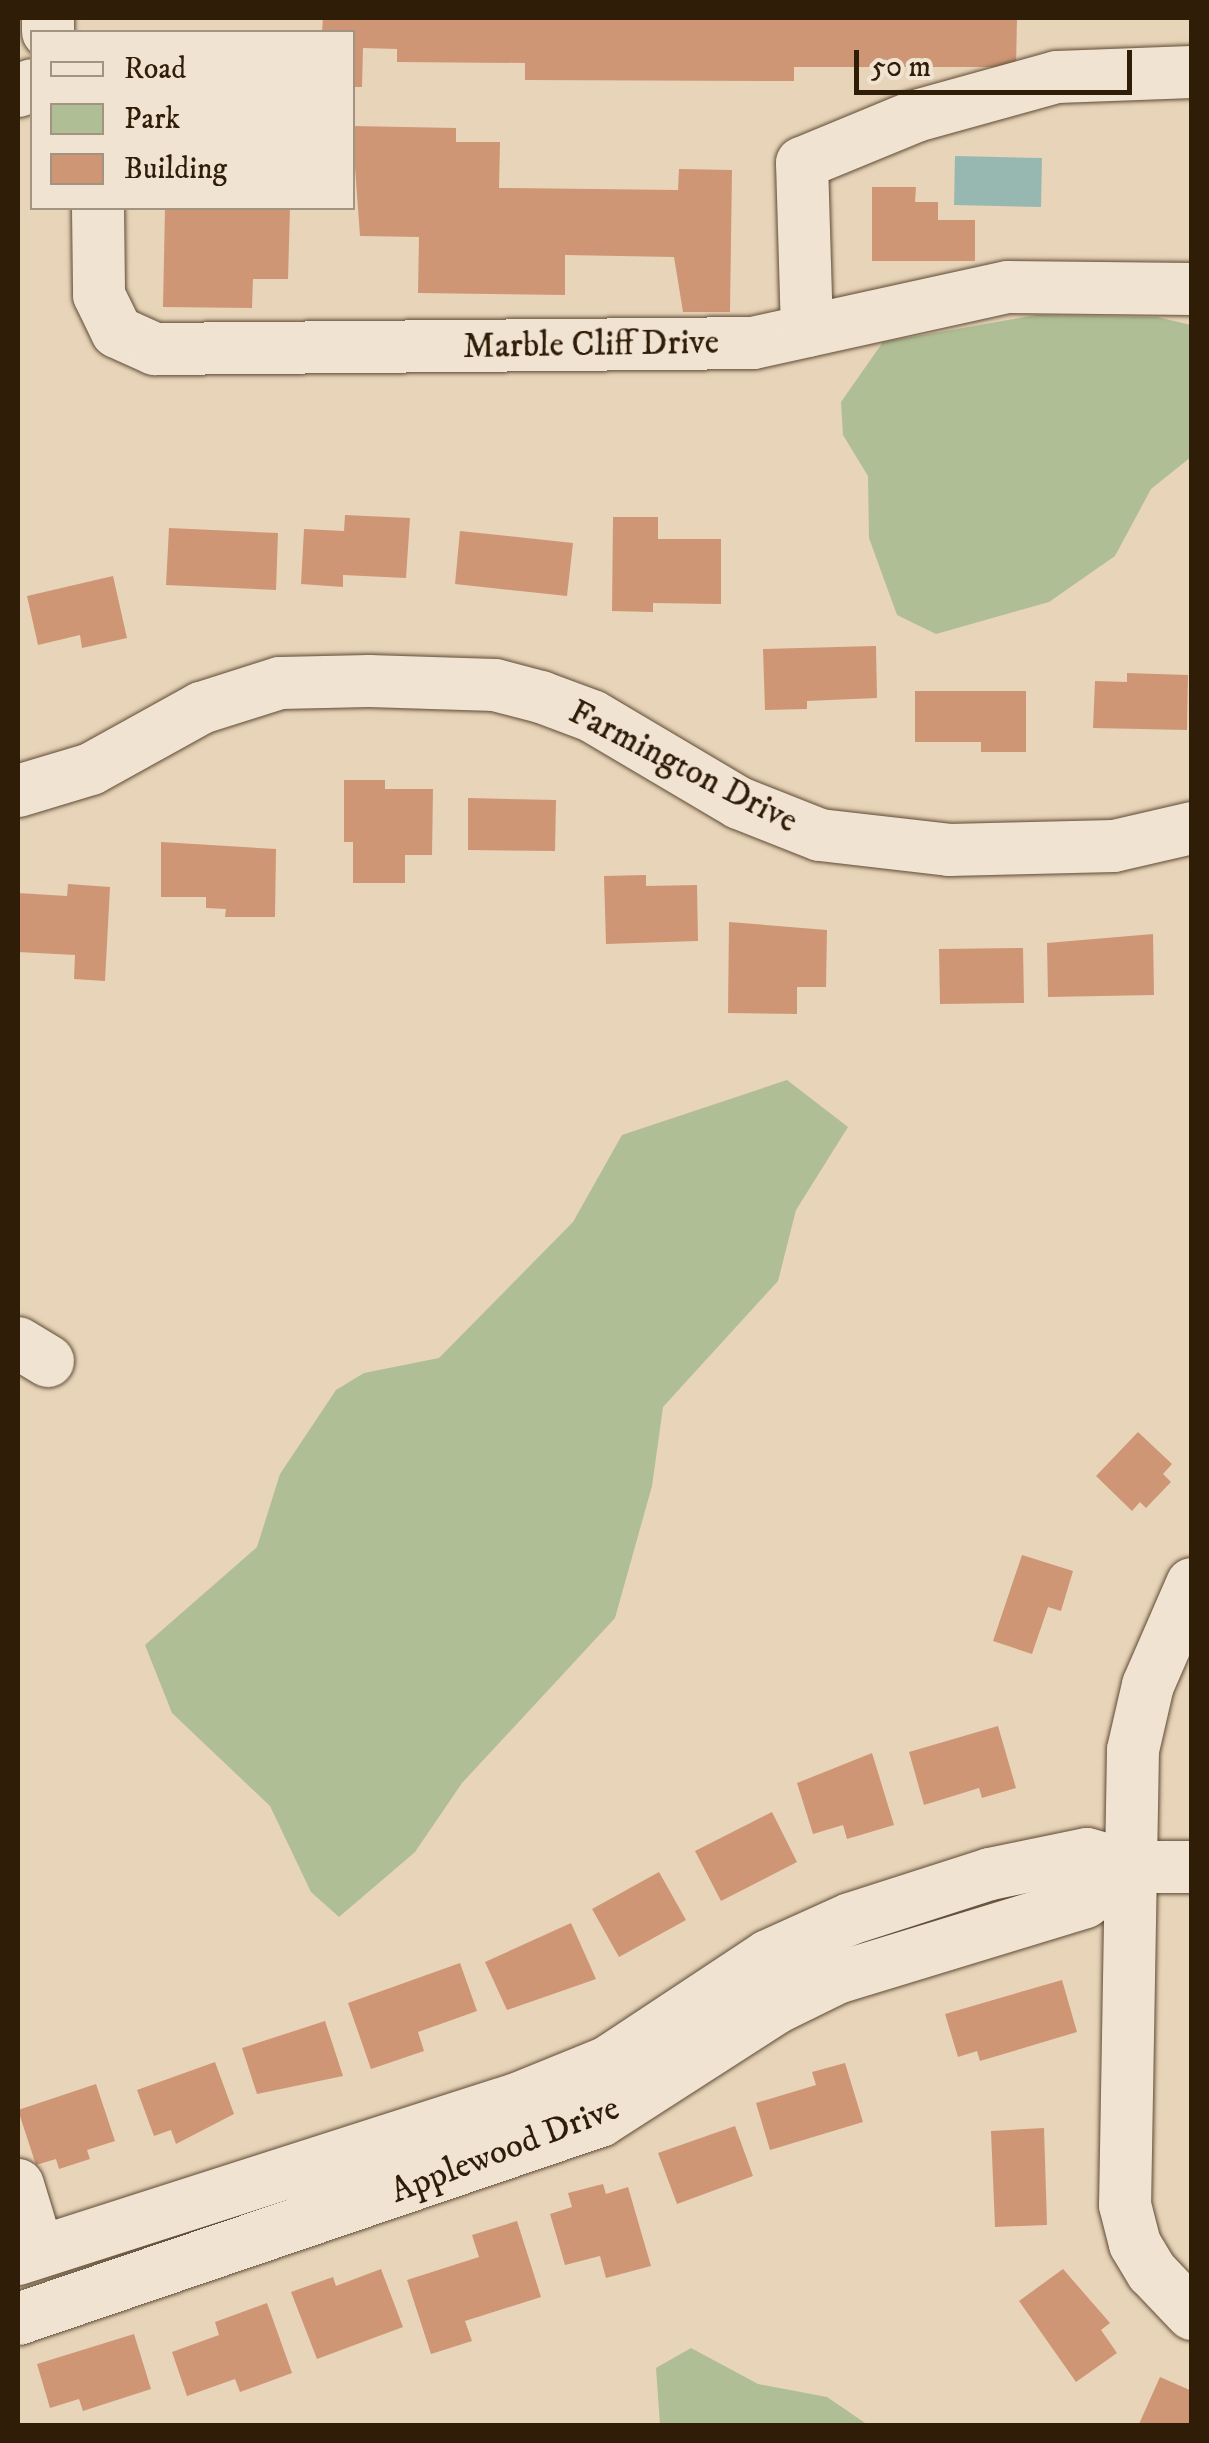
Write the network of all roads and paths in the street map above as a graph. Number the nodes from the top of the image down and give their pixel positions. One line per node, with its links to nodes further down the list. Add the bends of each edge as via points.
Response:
1 (1192, 72): 4 (street, via 1057,77 916,116 802,164)
2 (98, 210): 4 (street, Marble Cliff Drive, via 99,295 117,332 155,349 753,343)
3 (1192, 289): 4 (street, Marble Cliff Drive, via 1008,286)
4 (807, 330)
5 (18, 792): 6 (street, Farmington Drive, via 91,769 201,708 280,683 369,681 495,685 541,697 592,716 739,803 820,835 949,850 1114,846)
6 (1192, 828)
7 (1192, 1584): 8 (street, via 1148,1684 1134,1750)
8 (1133, 1867): 9 (street, Applewood Drive); 10 (street, Applewood Drive, via 1087,1854 990,1874 850,1919 768,1956); 13 (street, via 1125,2205 1135,2244 1152,2272)
9 (1192, 1867)
10 (527, 2122): 12 (street, Applewood Drive); 14 (street, Applewood Drive)
11 (18, 2185): 12 (street)
12 (28, 2255)
13 (1192, 2314)
14 (18, 2319)

